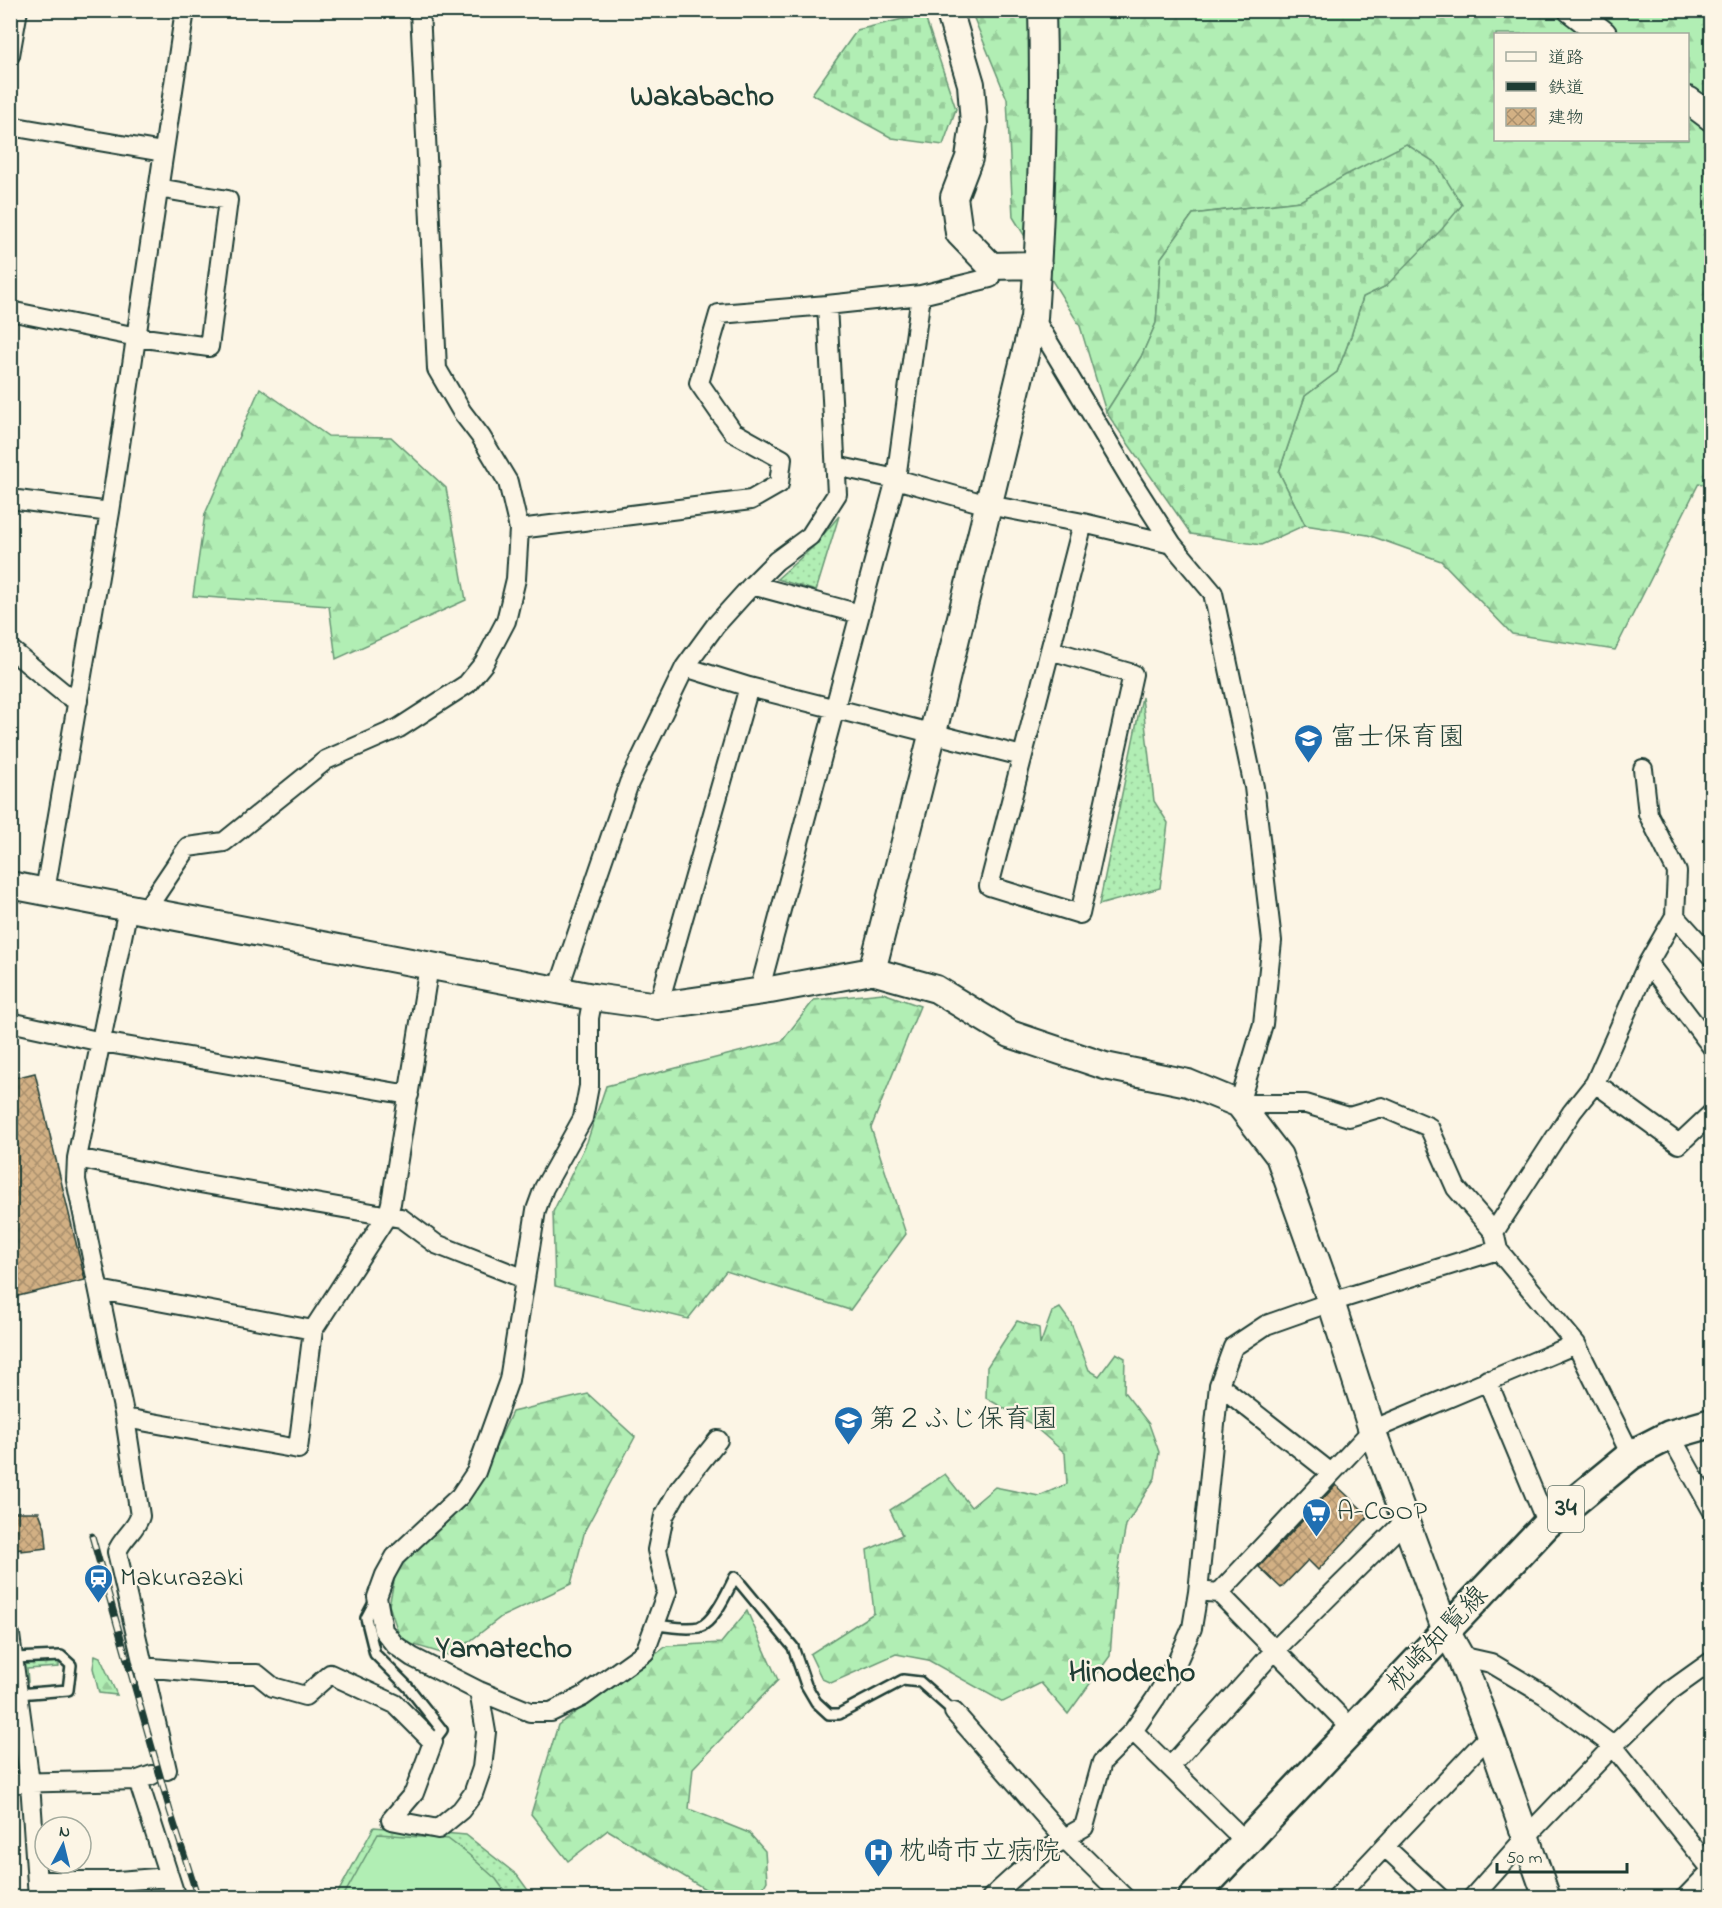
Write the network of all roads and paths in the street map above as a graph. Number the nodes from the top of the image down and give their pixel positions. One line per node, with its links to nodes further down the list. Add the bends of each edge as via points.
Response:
1 (18, 10): 8 (street)
2 (185, 10): 12 (street)
3 (420, 10): 27 (street, via 437,369 508,482)
4 (949, 10): 15 (street, via 972,84 974,124 969,159 954,197 958,232)
5 (1042, 10): 14 (street)
6 (1572, 10): 7 (street)
7 (1602, 33)
8 (10, 55)
9 (1689, 101): 10 (street)
10 (1712, 118)
11 (10, 126): 12 (street)
12 (163, 152): 13 (street)
13 (158, 188): 20 (street); 20 (street, via 228,200 209,347)
14 (1038, 265): 15 (street); 19 (street)
15 (991, 266): 16 (street, via 990,278)
16 (921, 295): 17 (street); 22 (street)
17 (827, 305): 21 (street); 27 (street, via 718,314 699,383 733,432 782,459 779,484 751,500)
18 (10, 311): 20 (street)
19 (1034, 318): 24 (street); 28 (street)
20 (137, 337): 25 (street)
21 (836, 466): 22 (street); 29 (street, via 837,494 810,536 776,561)
22 (896, 479): 24 (street); 30 (street)
23 (10, 499): 25 (street)
24 (988, 505): 26 (street); 37 (street)
25 (110, 512): 35 (street)
26 (1083, 523): 28 (street); 32 (street)
27 (519, 529): 42 (street, via 516,579 506,621 484,663 467,684 399,728 326,760 224,842 188,847)
28 (1172, 544): 57 (street, via 1213,593 1254,787 1272,940 1263,1024)
29 (753, 585): 30 (street); 33 (street, via 715,626)
30 (860, 614): 36 (street)
31 (10, 649): 35 (street)
32 (1050, 650): 38 (street); 38 (street, via 1133,674 1080,914 989,886)
33 (685, 668): 34 (street); 48 (street, via 629,783)
34 (750, 687): 36 (street); 51 (street)
35 (78, 701): 41 (street)
36 (834, 709): 37 (street); 49 (street)
37 (933, 733): 38 (street); 47 (street)
38 (1022, 756)
39 (1643, 769): 43 (street, via 1648,814 1677,872)
40 (10, 885): 41 (street)
41 (45, 891): 42 (street)
42 (136, 909): 46 (street); 53 (street)
43 (1676, 916): 44 (street); 45 (street)
44 (1712, 957)
45 (1648, 963): 54 (street); 55 (street)
46 (429, 966): 48 (street); 56 (street)
47 (872, 971): 49 (street); 57 (street, via 936,989 1010,1034 1105,1066 1188,1083)
48 (558, 990): 50 (street)
49 (759, 992): 51 (street)
50 (593, 997): 51 (street); 63 (street, via 589,1018 589,1086 583,1118 536,1210)
51 (658, 1006)
52 (10, 1022): 53 (street)
53 (102, 1042): 56 (street); 59 (street)
54 (1712, 1047)
55 (1595, 1083): 58 (street, via 1679,1144); 61 (street)
56 (409, 1095): 60 (street)
57 (1239, 1104): 61 (street, via 1306,1104 1349,1117 1382,1107 1429,1127 1456,1188); 65 (street, via 1279,1156)
58 (1712, 1113)
59 (77, 1158): 60 (street); 64 (street, via 76,1180)
60 (388, 1214): 63 (street, via 401,1218 436,1244); 66 (street)
61 (1494, 1232): 62 (street)
62 (1498, 1250): 65 (street); 67 (street)
63 (525, 1279): 82 (street, via 509,1380 476,1472 460,1496 395,1557)
64 (99, 1290): 66 (street); 70 (street)
65 (1331, 1302): 69 (street, via 1266,1325 1233,1347); 72 (street)
66 (313, 1330): 70 (street, via 298,1449)
67 (1576, 1344): 68 (street); 75 (street)
68 (1487, 1380): 72 (street); 79 (street)
69 (1219, 1385): 76 (street); 80 (street)
70 (125, 1418): 90 (street, via 140,1516 117,1552)
71 (1712, 1423): 73 (main road, 枕崎知覧線 / 34)
72 (1372, 1430): 76 (street); 78 (street)
73 (1670, 1435): 75 (main road, 枕崎知覧線 / 34); 77 (street)
74 (718, 1440): 83 (street, via 664,1516 657,1550 667,1592)
75 (1631, 1455): 79 (main road, 枕崎知覧線 / 34)
76 (1331, 1473): 81 (street)
77 (1712, 1510)
78 (1405, 1521): 84 (street); 86 (street)
79 (1547, 1524): 84 (main road, 枕崎知覧線 / 34)
80 (1198, 1592): 81 (street); 95 (street, via 1192,1628 1176,1664)
81 (1219, 1593): 86 (street)
82 (377, 1597): 91 (street, via 383,1630 395,1646); 97 (lane, via 366,1618 375,1654 442,1730)
83 (655, 1625): 91 (street, via 645,1652 582,1697 551,1712 530,1712); 93 (lane, via 701,1626 709,1621 735,1577 794,1647 806,1685 829,1714 839,1714 903,1680 921,1682)
84 (1446, 1631): 87 (street); 94 (main road, 枕崎知覧線 / 34)
85 (10, 1635): 88 (street)
86 (1274, 1651): 94 (street); 99 (street)
87 (1460, 1656): 96 (street); 98 (street, via 1491,1663 1545,1695)
88 (14, 1658): 92 (street); 92 (lane, via 61,1656 71,1665 68,1690)
89 (1712, 1661): 98 (street, via 1670,1691)
90 (142, 1667): 97 (street, via 256,1674 273,1687 305,1696 330,1674 395,1704); 100 (street)
91 (479, 1691): 97 (street, via 486,1732 482,1768 473,1794 438,1829 391,1820 414,1792)
92 (18, 1694): 102 (street)
93 (954, 1712): 104 (street)
94 (1353, 1730): 105 (main road, 枕崎知覧線 / 34)
95 (1133, 1731): 99 (street); 104 (street, via 1102,1762 1084,1827)
96 (1490, 1734): 103 (street); 106 (street)
97 (434, 1742)
98 (1613, 1746): 103 (street); 107 (street)
99 (1170, 1767): 105 (street)
100 (152, 1775): 102 (street); 108 (street)
101 (10, 1783): 102 (street)
102 (30, 1783): 109 (street)
103 (1526, 1837): 117 (street); 118 (street)
104 (1064, 1838): 112 (street); 113 (street)
105 (1246, 1842): 114 (main road, 枕崎知覧線 / 34)
106 (1385, 1847): 115 (street); 116 (street)
107 (1712, 1870): 119 (street)
108 (169, 1877): 110 (street); 111 (street)
109 (38, 1889): 110 (street)
110 (118, 1889)
111 (176, 1898)
112 (991, 1898)
113 (1125, 1898)
114 (1193, 1898)
115 (1336, 1898)
116 (1440, 1898)
117 (1472, 1898)
118 (1547, 1898)
119 (1685, 1898)

